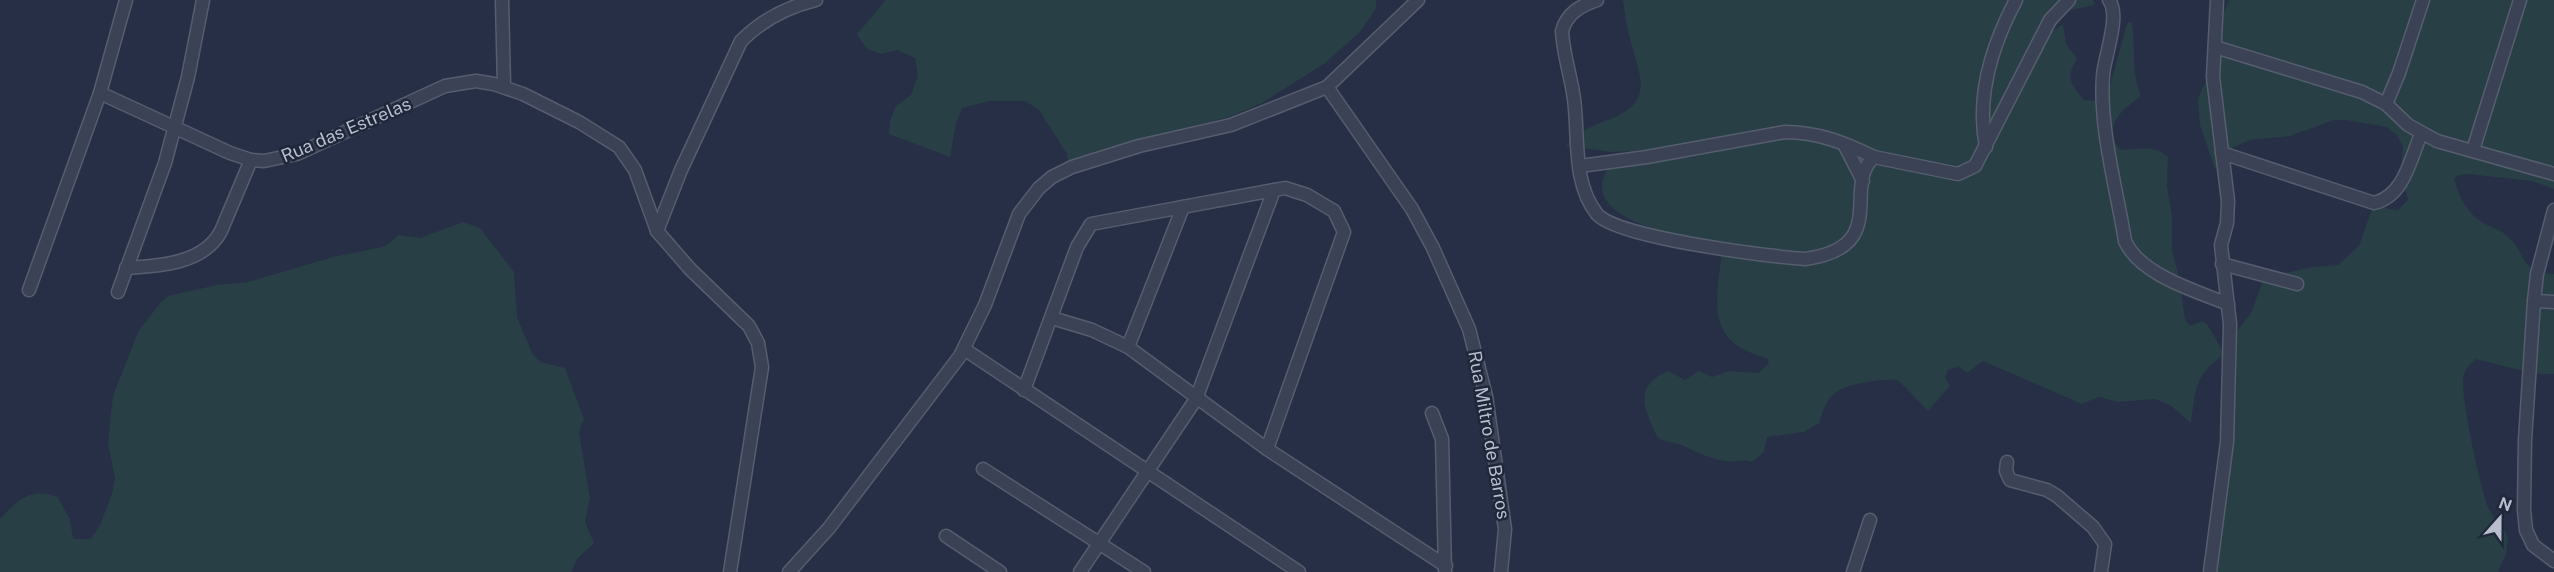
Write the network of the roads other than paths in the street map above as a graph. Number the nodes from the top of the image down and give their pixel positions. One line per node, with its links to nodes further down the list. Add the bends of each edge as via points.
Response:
1 (126, 0): 16 (street)
2 (203, 0): 18 (street)
3 (502, 0): 14 (street)
4 (816, 0): 32 (street, via 778,13 741,41 690,148)
5 (1418, 0): 15 (street)
6 (1597, 0): 26 (street, via 1576,10 1562,31)
7 (2016, 0): 21 (street, via 1984,88 1982,128)
8 (2069, 0): 21 (street, via 2050,20)
9 (2109, 0): 40 (street, via 2114,19 2103,67 2103,102 2125,242 2130,253 2146,267)
10 (2217, 0): 13 (street)
11 (2423, 0): 17 (street)
12 (2520, 0): 22 (street)
13 (2215, 47): 17 (street, via 2362,92); 23 (street, via 2214,98)
14 (504, 86): 25 (street, Rua das Estrelas, via 476,81 445,86 297,154); 32 (street, via 579,122 619,147 635,170)
15 (1327, 87): 43 (street, via 1242,121 1104,156 1052,177 1028,199 1019,214); 62 (street, Rua Miltro de Barros, via 1412,209 1468,329 1486,396 1505,529)
16 (100, 93): 18 (street, Rua das Estrelas); 36 (street)
17 (2386, 104): 19 (street)
18 (176, 127): 25 (street, Rua das Estrelas); 34 (street, via 151,207)
19 (2421, 134): 22 (street); 23 (street, via 2396,193 2374,203)
20 (1843, 143): 24 (street); 26 (street, via 1806,132 1785,132); 28 (street)
21 (1986, 147): 24 (street, via 1975,166 1958,174)
22 (2473, 150): 27 (street)
23 (2222, 153): 33 (street, via 2228,201)
24 (1874, 157): 28 (street, via 1866,166)
25 (251, 160): 34 (street, via 209,247 186,259)
26 (1580, 166): 28 (street, via 1587,196 1597,214 1615,226 1710,246 1805,259 1821,257 1848,241 1862,212)
27 (2554, 174)
28 (1863, 181)
29 (1274, 190): 30 (street); 45 (street); 47 (street, via 1285,188 1307,195 1334,210 1344,232)
30 (1183, 207): 41 (street, via 1091,224 1077,247); 42 (street)
31 (2554, 210): 38 (street, via 2536,274)
32 (657, 231): 56 (street, via 674,253 749,326 758,343 762,367)
33 (2222, 264): 35 (street); 40 (street)
34 (126, 268): 37 (street)
35 (2297, 285)
36 (29, 290)
37 (118, 292)
38 (2534, 301): 39 (street); 54 (street, via 2525,440 2526,530 2533,545)
39 (2554, 302)
40 (2228, 304): 65 (street, via 2227,442)
41 (1052, 318): 42 (street, via 1092,330); 44 (street)
42 (1128, 347): 45 (street)
43 (964, 349): 44 (street); 57 (street, via 829,528)
44 (1024, 390): 50 (street)
45 (1196, 399): 47 (street); 50 (street)
46 (1432, 413): 55 (street, via 1442,439)
47 (1267, 449): 55 (street)
48 (2007, 462): 64 (street, via 2010,480 2047,490 2093,527 2105,544)
49 (983, 469): 53 (street)
50 (1147, 471): 53 (street); 61 (street)
51 (1869, 520): 63 (street)
52 (945, 536): 58 (street)
53 (1099, 543): 59 (street); 60 (street)
54 (2554, 561)
55 (1446, 569)
56 (730, 572)
57 (789, 572)
58 (1000, 572)
59 (1080, 572)
60 (1144, 572)
61 (1299, 572)
62 (1501, 572)
63 (1853, 572)
64 (2101, 572)
65 (2210, 572)

